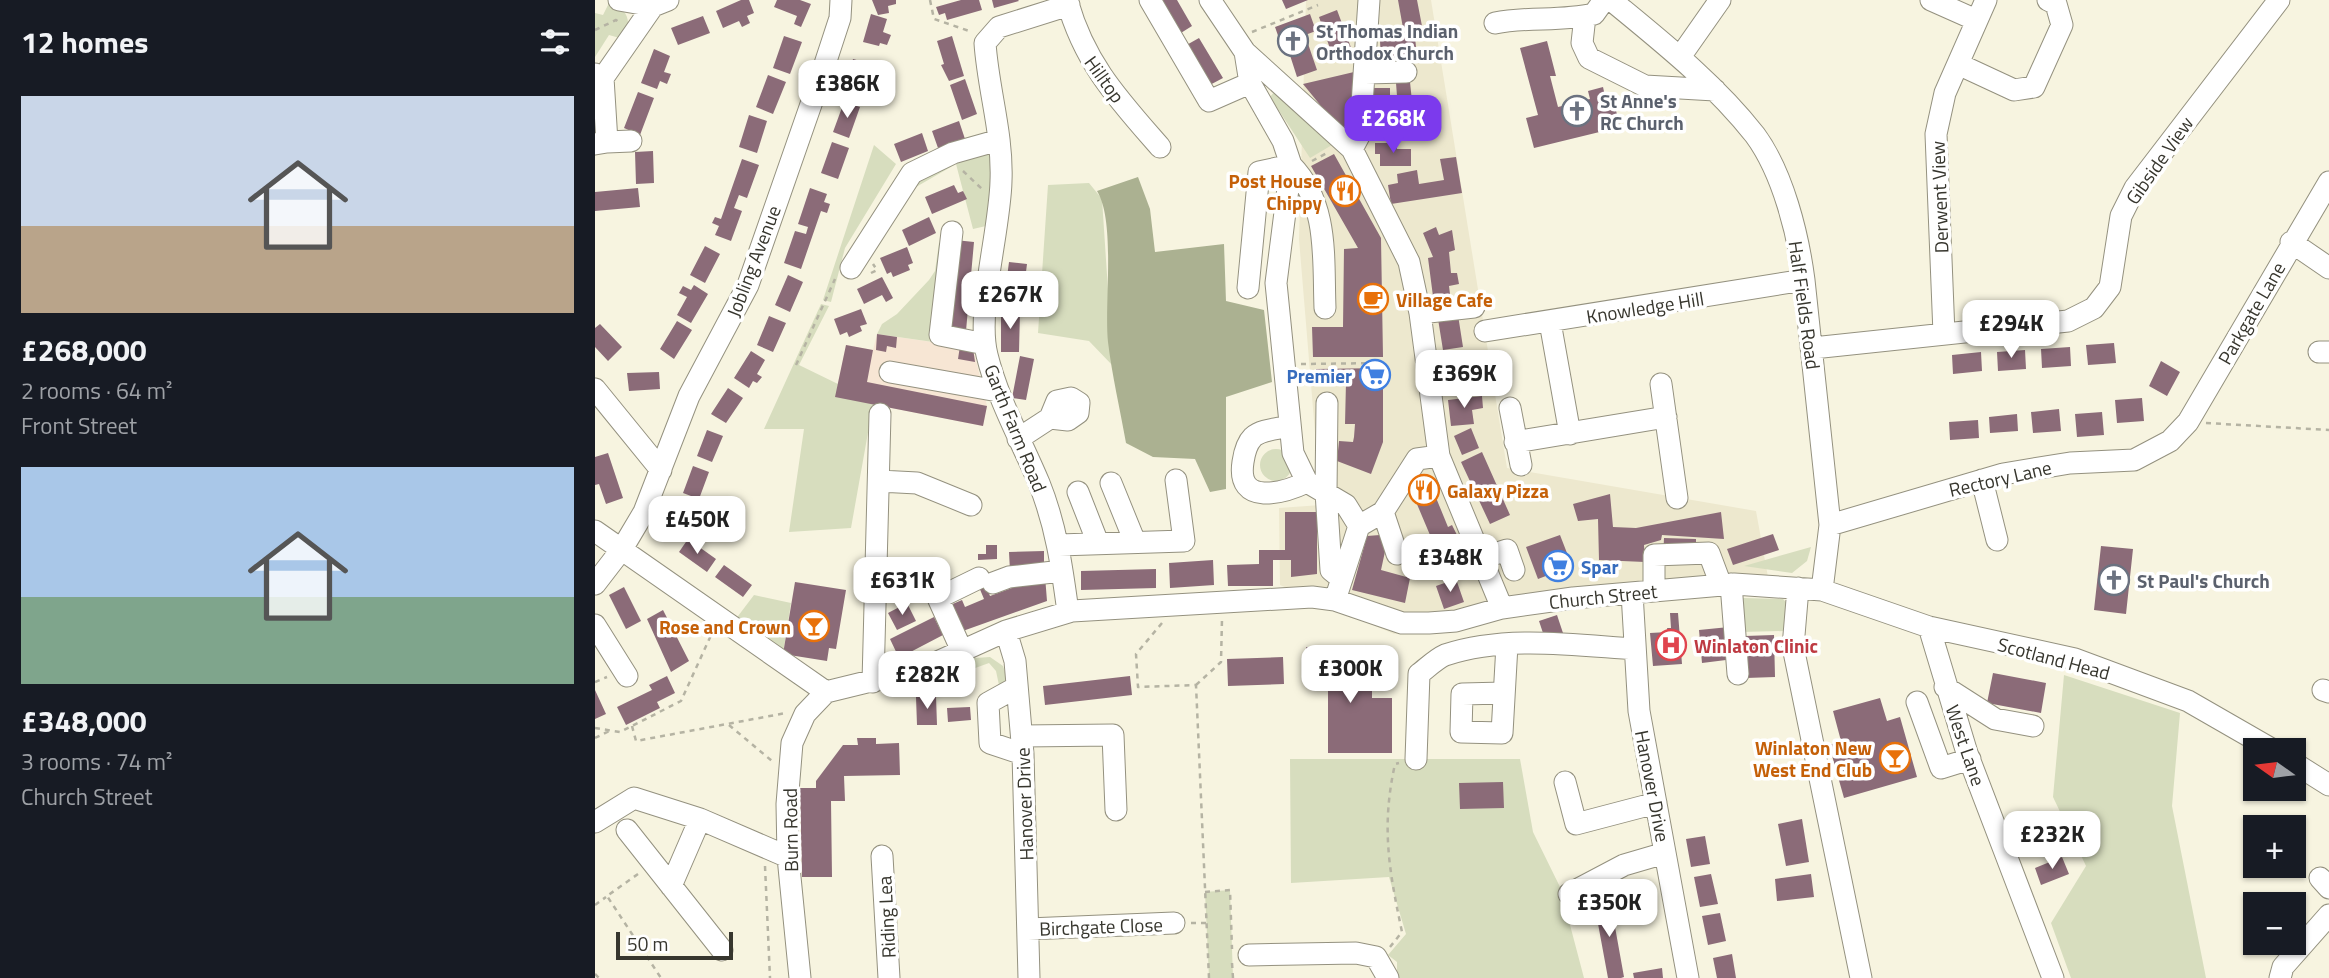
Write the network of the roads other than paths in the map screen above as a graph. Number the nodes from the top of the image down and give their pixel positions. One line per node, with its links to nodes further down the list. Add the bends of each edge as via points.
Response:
1 (619, 0): 13 (street)
2 (841, 0): 63 (street, Jobling Avenue, via 827,57 748,285 689,396)
3 (1150, 0): 24 (street, via 1209,101)
4 (1210, 0): 18 (street)
5 (1369, 0): 22 (street)
6 (1604, 0): 15 (street, via 1594,14)
7 (1611, 0): 19 (street, Half Fields Road)
8 (1720, 0): 19 (street)
9 (1931, 0): 16 (street)
10 (1986, 0): 16 (street, Derwent View)
11 (2048, 0): 20 (street, via 2056,4 2062,26 2034,87 2014,90)
12 (2279, 0): 44 (street, Gibside View, via 2134,188 2121,216 2110,287 2094,308 2068,321)
13 (660, 3): 23 (street)
14 (1068, 3): 26 (street, Garth Farm Road, via 999,27 988,38); 30 (street, Hilltop, via 1093,65)
15 (1585, 16): 17 (street, via 1548,22 1526,17); 25 (street, via 1581,43 1589,58 1644,86)
16 (1976, 20): 20 (street, Derwent View)
17 (1495, 23)
18 (1240, 45): 24 (street); 29 (street)
19 (1680, 57): 25 (street, Half Fields Road)
20 (1958, 64): 44 (street, Derwent View, via 1935,134)
21 (1406, 72): 22 (street)
22 (1364, 73): 29 (street, via 1360,134)
23 (599, 76): 28 (street)
24 (1250, 83): 31 (street)
25 (1715, 90): 37 (street, Half Fields Road, via 1756,137 1784,195)
26 (999, 140): 35 (street, via 953,153 912,173); 45 (street, Garth Farm Road, via 1000,204)
27 (631, 141): 28 (street)
28 (601, 143)
29 (1349, 146): 41 (street, via 1409,262)
30 (1160, 147)
31 (1293, 167): 38 (street, via 1259,172); 40 (street, via 1306,181 1322,222); 56 (street, via 1276,283)
32 (2329, 182): 34 (street, Parkgate Lane)
33 (952, 232): 45 (street, via 940,335)
34 (2291, 242): 36 (street); 60 (street, Parkgate Lane, via 2188,422)
35 (859, 262)
36 (2329, 268)
37 (1804, 280): 42 (street, Knowledge Hill); 46 (street, Half Fields Road)
38 (1248, 288)
39 (1473, 307): 41 (street)
40 (1325, 308)
41 (1420, 313): 61 (street)
42 (1550, 322): 43 (street, Knowledge Hill); 57 (street)
43 (1485, 331)
44 (1944, 334): 46 (street, Gibside View)
45 (985, 344): 50 (street, Garth Farm Road)
46 (1813, 348): 74 (street, Half Fields Road)
47 (890, 372): 50 (street)
48 (1661, 384): 54 (street)
49 (595, 389): 63 (street)
50 (998, 391): 58 (street, Garth Farm Road)
51 (1328, 403): 70 (street)
52 (1510, 408): 59 (street)
53 (880, 414): 66 (street)
54 (1665, 417): 57 (street); 71 (street)
55 (1050, 418): 58 (street)
56 (1290, 426): 67 (street, via 1293,453); 67 (street, via 1252,438 1244,454 1245,484 1268,494)
57 (1570, 433): 59 (street)
58 (1018, 439): 80 (street, Garth Farm Road)
59 (1515, 442): 62 (street)
60 (2169, 442): 65 (street, Rectory Lane, via 2134,460 2070,463)
61 (1439, 456): 73 (street, via 1417,459); 83 (street)
62 (1521, 465)
63 (661, 470): 81 (street, Jobling Avenue, via 644,513)
64 (1176, 480): 78 (street, via 1184,541)
65 (1982, 480): 74 (street, Rectory Lane); 77 (street)
66 (879, 481): 72 (street, via 924,485); 104 (street)
67 (1307, 482): 70 (street)
68 (1111, 483): 78 (street)
69 (1079, 492): 79 (street)
70 (1327, 492): 75 (street, via 1346,505); 86 (street, via 1331,570)
71 (1677, 498)
72 (971, 505)
73 (1383, 512): 75 (street); 82 (street)
74 (1831, 525): 90 (street, Half Fields Road)
75 (1359, 526): 86 (street)
76 (595, 531): 81 (street)
77 (1997, 540)
78 (1135, 542): 79 (street)
79 (1098, 543): 80 (street)
80 (1059, 545): 85 (street, Garth Farm Road)
81 (622, 550): 87 (street, Jobling Avenue); 107 (street, via 721,628)
82 (1397, 554)
83 (1482, 558): 84 (street, via 1507,550); 94 (street)
84 (1514, 570)
85 (1062, 571): 95 (street, Garth Farm Road); 101 (street, via 986,581 939,597)
86 (1342, 579): 93 (street)
87 (595, 584)
88 (1726, 584): 89 (street, Church Street); 91 (street, Church Street); 91 (street, via 1709,554 1654,555); 102 (street)
89 (1798, 588): 90 (street, Church Street); 138 (street, via 1793,647)
90 (1822, 590): 97 (street, Scotland Head)
91 (1654, 591): 92 (street, Church Street)
92 (1632, 593): 94 (street, Church Street); 100 (street, Hanover Drive)
93 (1335, 600): 94 (street, Church Street, via 1402,623 1456,621); 95 (street, Church Street, via 1222,601)
94 (1502, 608)
95 (1061, 614): 98 (street, Church Street)
96 (595, 625): 103 (street)
97 (1930, 627): 106 (street, West Lane); 111 (street, Scotland Head, via 2075,659 2188,701)
98 (1006, 631): 101 (street, Church Street); 105 (street, Hanover Drive)
99 (1507, 645): 100 (street); 108 (street); 113 (street, via 1443,656 1419,674)
100 (1635, 649): 118 (street, Hanover Drive, via 1639,711)
101 (962, 651): 104 (street, Church Street, via 924,668)
102 (1738, 674)
103 (627, 676)
104 (873, 682): 107 (street, Church Street)
105 (1017, 687): 112 (street, Hanover Drive); 112 (street, via 988,703 990,743)
106 (1945, 687): 110 (street, via 1995,719); 114 (street, West Lane)
107 (826, 692): 125 (street, Burn Road, via 805,714 792,743)
108 (1504, 693)
109 (1917, 702): 114 (street, via 1941,768)
110 (2033, 726)
111 (2252, 738)
112 (1022, 745): 119 (street, via 1112,735); 130 (street, Hanover Drive)
113 (1416, 759)
114 (1970, 759): 139 (street, West Lane)
115 (2307, 771): 117 (street)
116 (1565, 782): 118 (street, via 1577,824)
117 (2329, 785)
118 (1656, 803): 123 (street, Hanover Drive)
119 (1116, 810)
120 (700, 819): 121 (street, via 634,798); 125 (street); 126 (street)
121 (595, 822)
122 (627, 830): 126 (street)
123 (1665, 853): 127 (street, via 1624,865); 137 (street, Hanover Drive)
124 (882, 856): 134 (street, Riding Lea)
125 (788, 857): 133 (street, Burn Road)
126 (671, 886): 131 (street)
127 (1569, 894)
128 (2329, 915): 140 (street, via 2283,967)
129 (1174, 923): 130 (street, Birchgate Close)
130 (1028, 929): 135 (street, Hanover Drive)
131 (722, 950)
132 (1249, 955): 136 (street, via 1356,953 1375,957)
133 (800, 978)
134 (889, 978)
135 (1029, 978)
136 (1388, 978)
137 (1688, 978)
138 (1861, 978)
139 (2053, 978)
140 (2280, 978)

